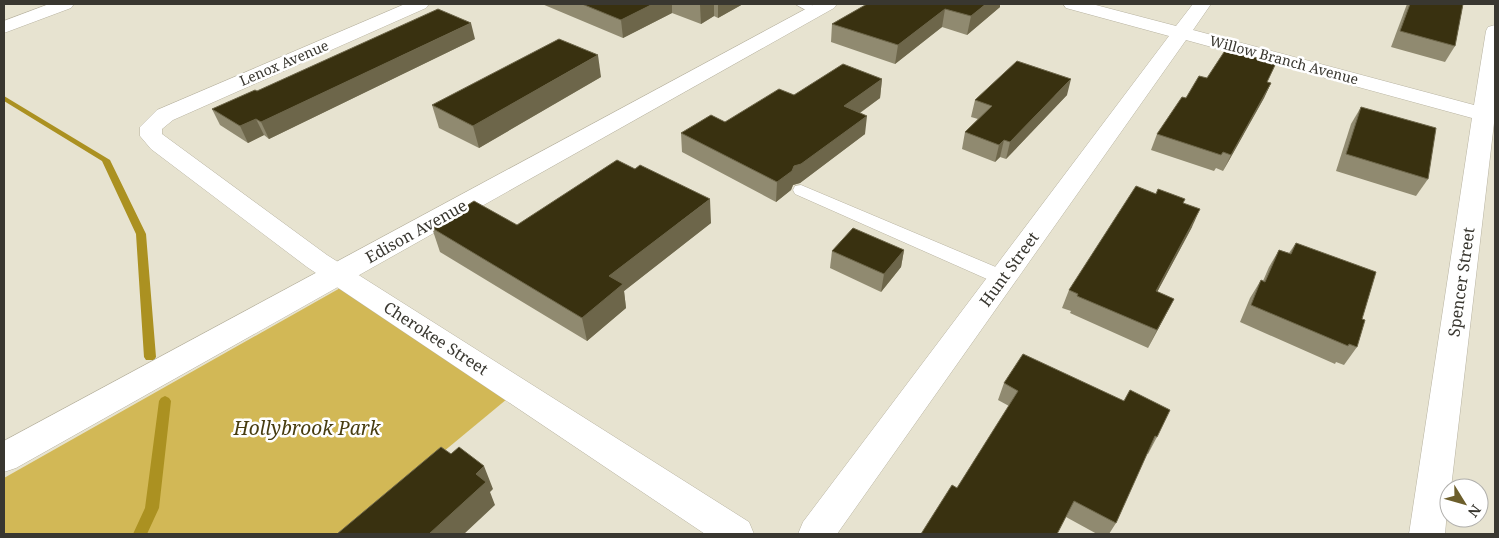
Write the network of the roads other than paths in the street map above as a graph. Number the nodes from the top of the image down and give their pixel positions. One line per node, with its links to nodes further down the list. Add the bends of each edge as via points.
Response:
1 (54, 4): 7 (main road)
2 (65, 4): 7 (main road)
3 (420, 4): 11 (main road, Lenox Avenue, via 165,115)
4 (1072, 4): 9 (main road, Willow Branch Avenue)
5 (1202, 4): 9 (main road, Hunt Street)
6 (814, 6): 13 (main road, Edison Avenue)
7 (4, 26)
8 (1495, 31): 10 (main road, Spencer Street)
9 (1181, 33): 10 (main road, Willow Branch Avenue); 14 (main road, Hunt Street)
10 (1489, 116): 18 (main road, Spencer Street)
11 (151, 127): 13 (main road, Cherokee Street, via 151,136 159,144 317,261)
12 (801, 190): 14 (lane)
13 (338, 273): 15 (main road, Edison Avenue); 16 (main road, Cherokee Street)
14 (1003, 278): 17 (main road, Hunt Street)
15 (4, 458)
16 (736, 534)
17 (816, 534)
18 (1427, 534)

